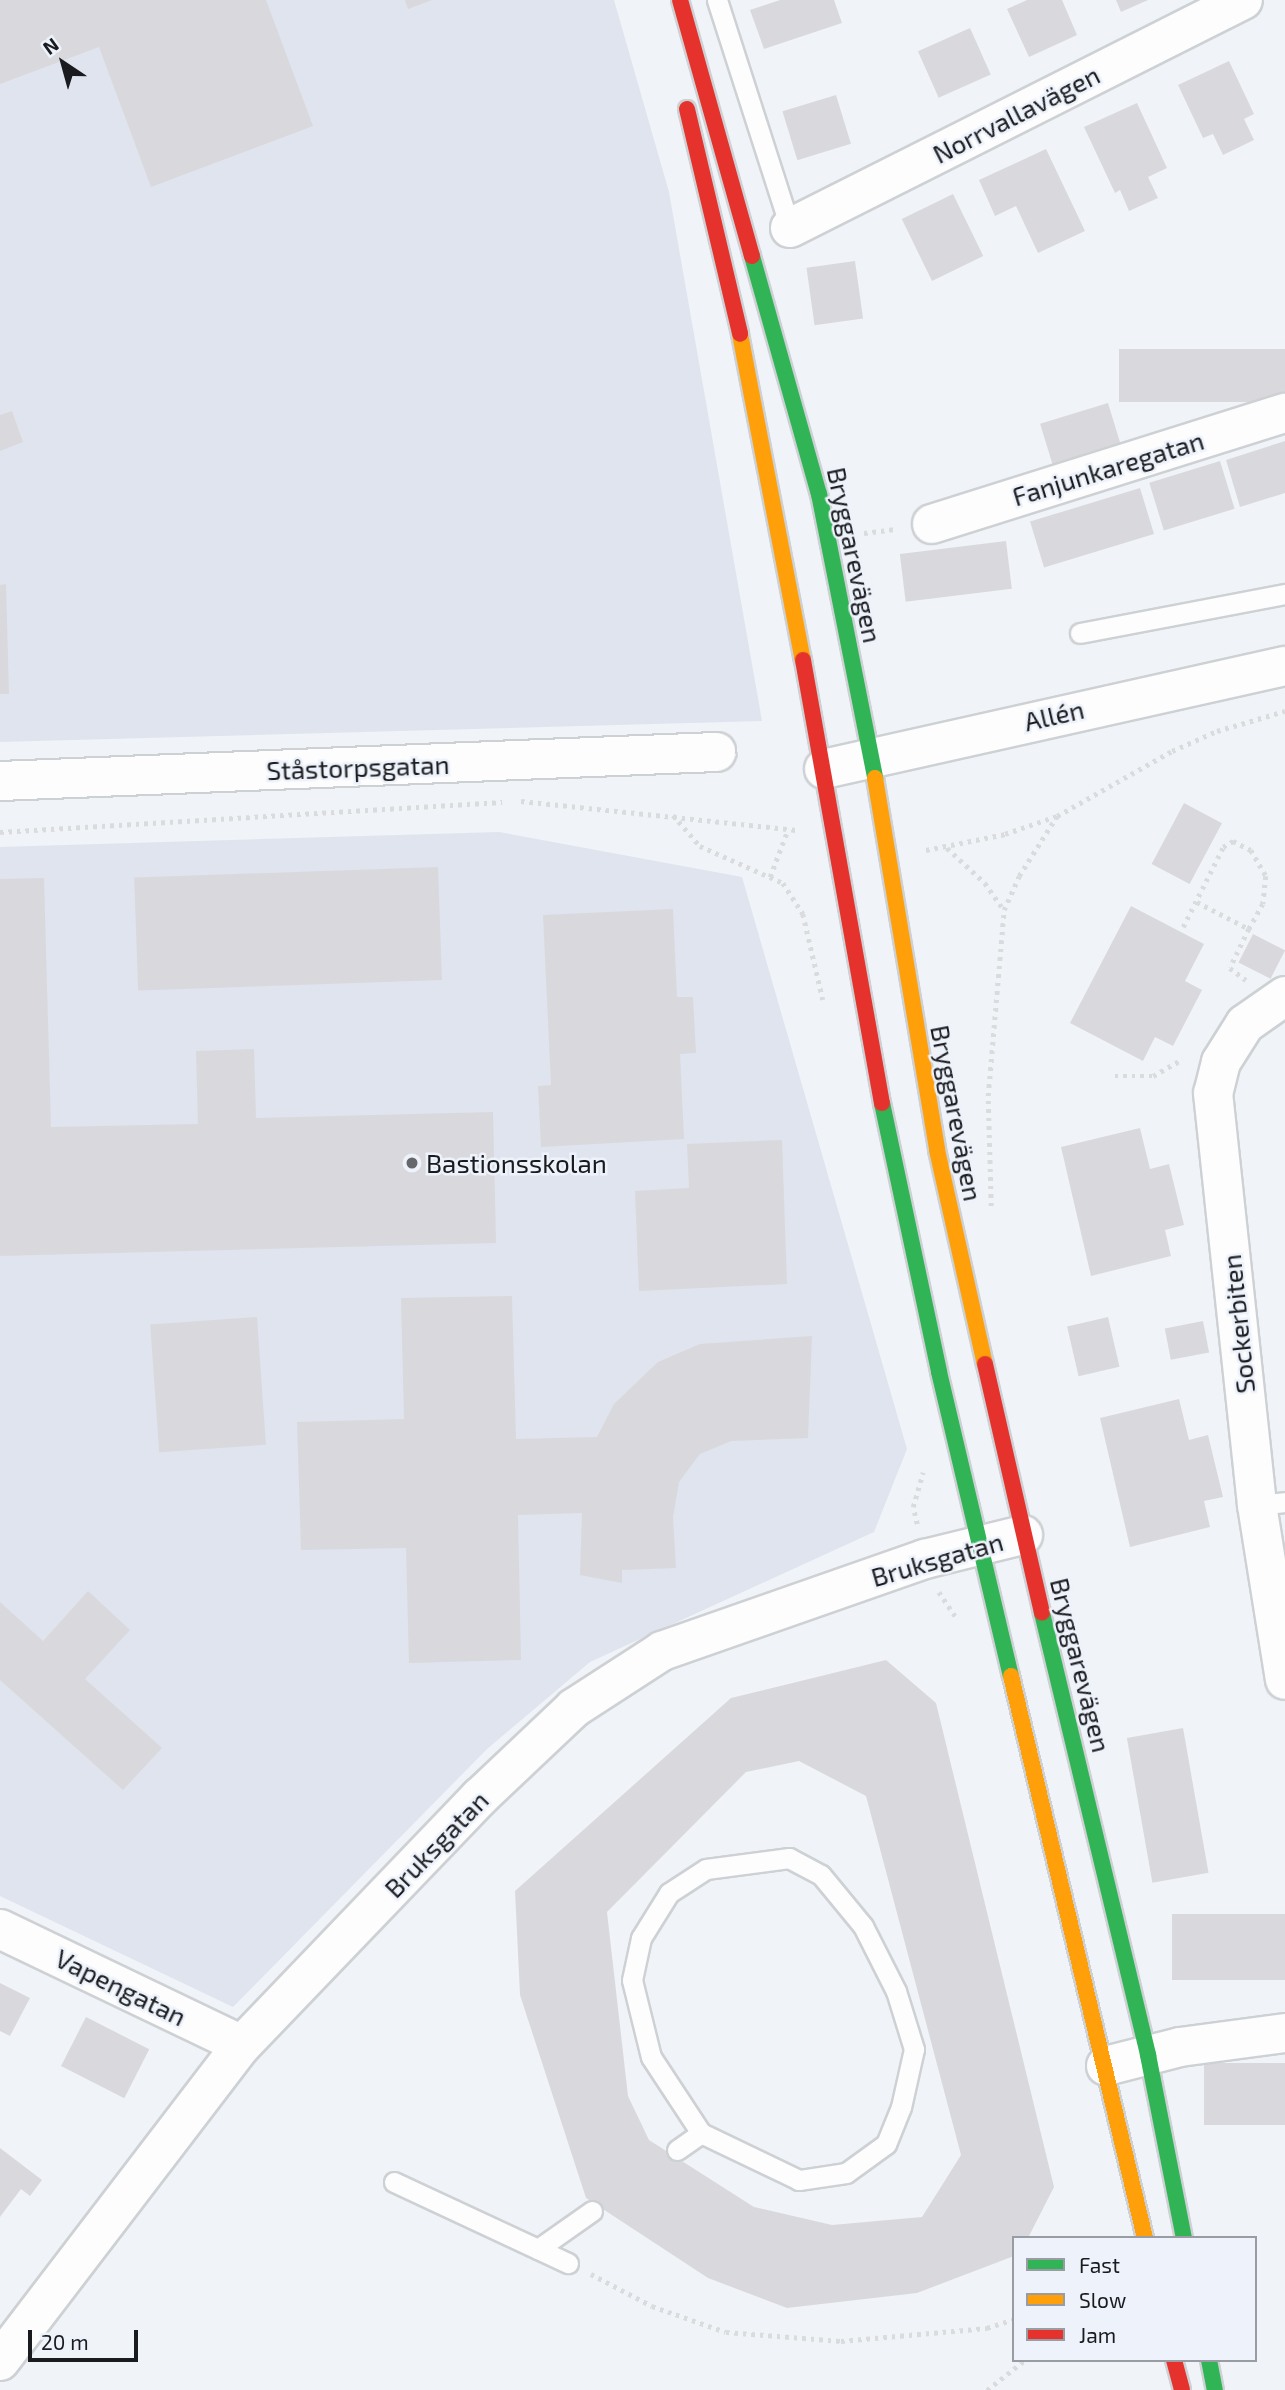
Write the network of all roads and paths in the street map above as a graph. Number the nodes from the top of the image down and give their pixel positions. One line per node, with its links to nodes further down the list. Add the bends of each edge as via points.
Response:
1 (680, 0): 13 (main road, Bryggarevägen, via 820,494)
2 (717, 0): 5 (lane)
3 (1243, 0): 5 (street, Norrvallavägen)
4 (682, 90): 14 (main road, via 736,316)
5 (790, 228)
6 (1285, 413): 7 (street, Fanjunkaregatan)
7 (932, 524)
8 (1285, 594): 9 (lane)
9 (1080, 634)
10 (1285, 666): 13 (street, Allén)
11 (1285, 711): 17 (path, via 1217,731 1172,751)
12 (716, 752): 15 (street, Ståstorpsgatan)
13 (872, 757): 14 (street, Allén); 36 (main road, Bryggarevägen, via 937,1150)
14 (824, 769): 37 (main road, via 886,1124)
15 (0, 781)
16 (673, 815): 18 (path); 20 (path, via 521,801); 23 (path, via 700,846)
17 (1058, 816): 21 (path); 25 (path, via 1019,876)
18 (788, 829): 19 (path); 23 (path)
19 (798, 830)
20 (0, 832)
21 (947, 848): 22 (path); 25 (path, via 985,883)
22 (920, 850)
23 (770, 877): 30 (path, via 783,883 803,914)
24 (1197, 902): 26 (path); 27 (path); 27 (path, via 1223,846 1233,841 1251,850 1266,876 1264,904)
25 (1004, 910): 33 (path, via 988,1096)
26 (1183, 927)
27 (1249, 929): 28 (path, via 1230,968)
28 (1250, 983)
29 (1285, 996): 35 (street, Sockerbiten, via 1245,1024 1221,1062 1213,1093)
30 (825, 1009)
31 (1189, 1052): 32 (path, via 1153,1076)
32 (1115, 1076)
33 (994, 1220)
34 (925, 1466): 38 (path, via 913,1507)
35 (1271, 1504): 39 (street, Sockerbiten)
36 (1023, 1535): 37 (street, Bruksgatan); 43 (main road, Bryggarevägen)
37 (979, 1546): 38 (street, Bruksgatan); 44 (main road)
38 (925, 1559): 42 (street, Bruksgatan, via 662,1651 574,1708 480,1797)
39 (1285, 1680)
40 (0, 1929): 42 (street, Vapengatan)
41 (1285, 2034): 43 (street)
42 (242, 2045): 54 (street, Bruksgatan)
43 (1148, 2055): 44 (street); 50 (main road, Bryggarevägen)
44 (1106, 2066): 49 (main road)
45 (701, 2133): 45 (lane, via 651,2057 632,1980 641,1938 668,1892 706,1869 789,1858 821,1875 863,1926 896,1991 914,2049 901,2107 886,2144 856,2166 846,2173 799,2180); 46 (lane)
46 (677, 2150)
47 (394, 2182): 51 (lane)
48 (592, 2211): 51 (lane)
49 (1145, 2236)
50 (1184, 2236)
51 (538, 2249): 52 (lane)
52 (568, 2263): 53 (path, via 652,2305 726,2332 841,2341 987,2328)
53 (1012, 2320)
54 (0, 2361)
55 (1022, 2362): 58 (path)
56 (1175, 2362): 59 (main road)
57 (1209, 2362): 60 (main road)
58 (987, 2390)
59 (1182, 2390)
60 (1215, 2390)

